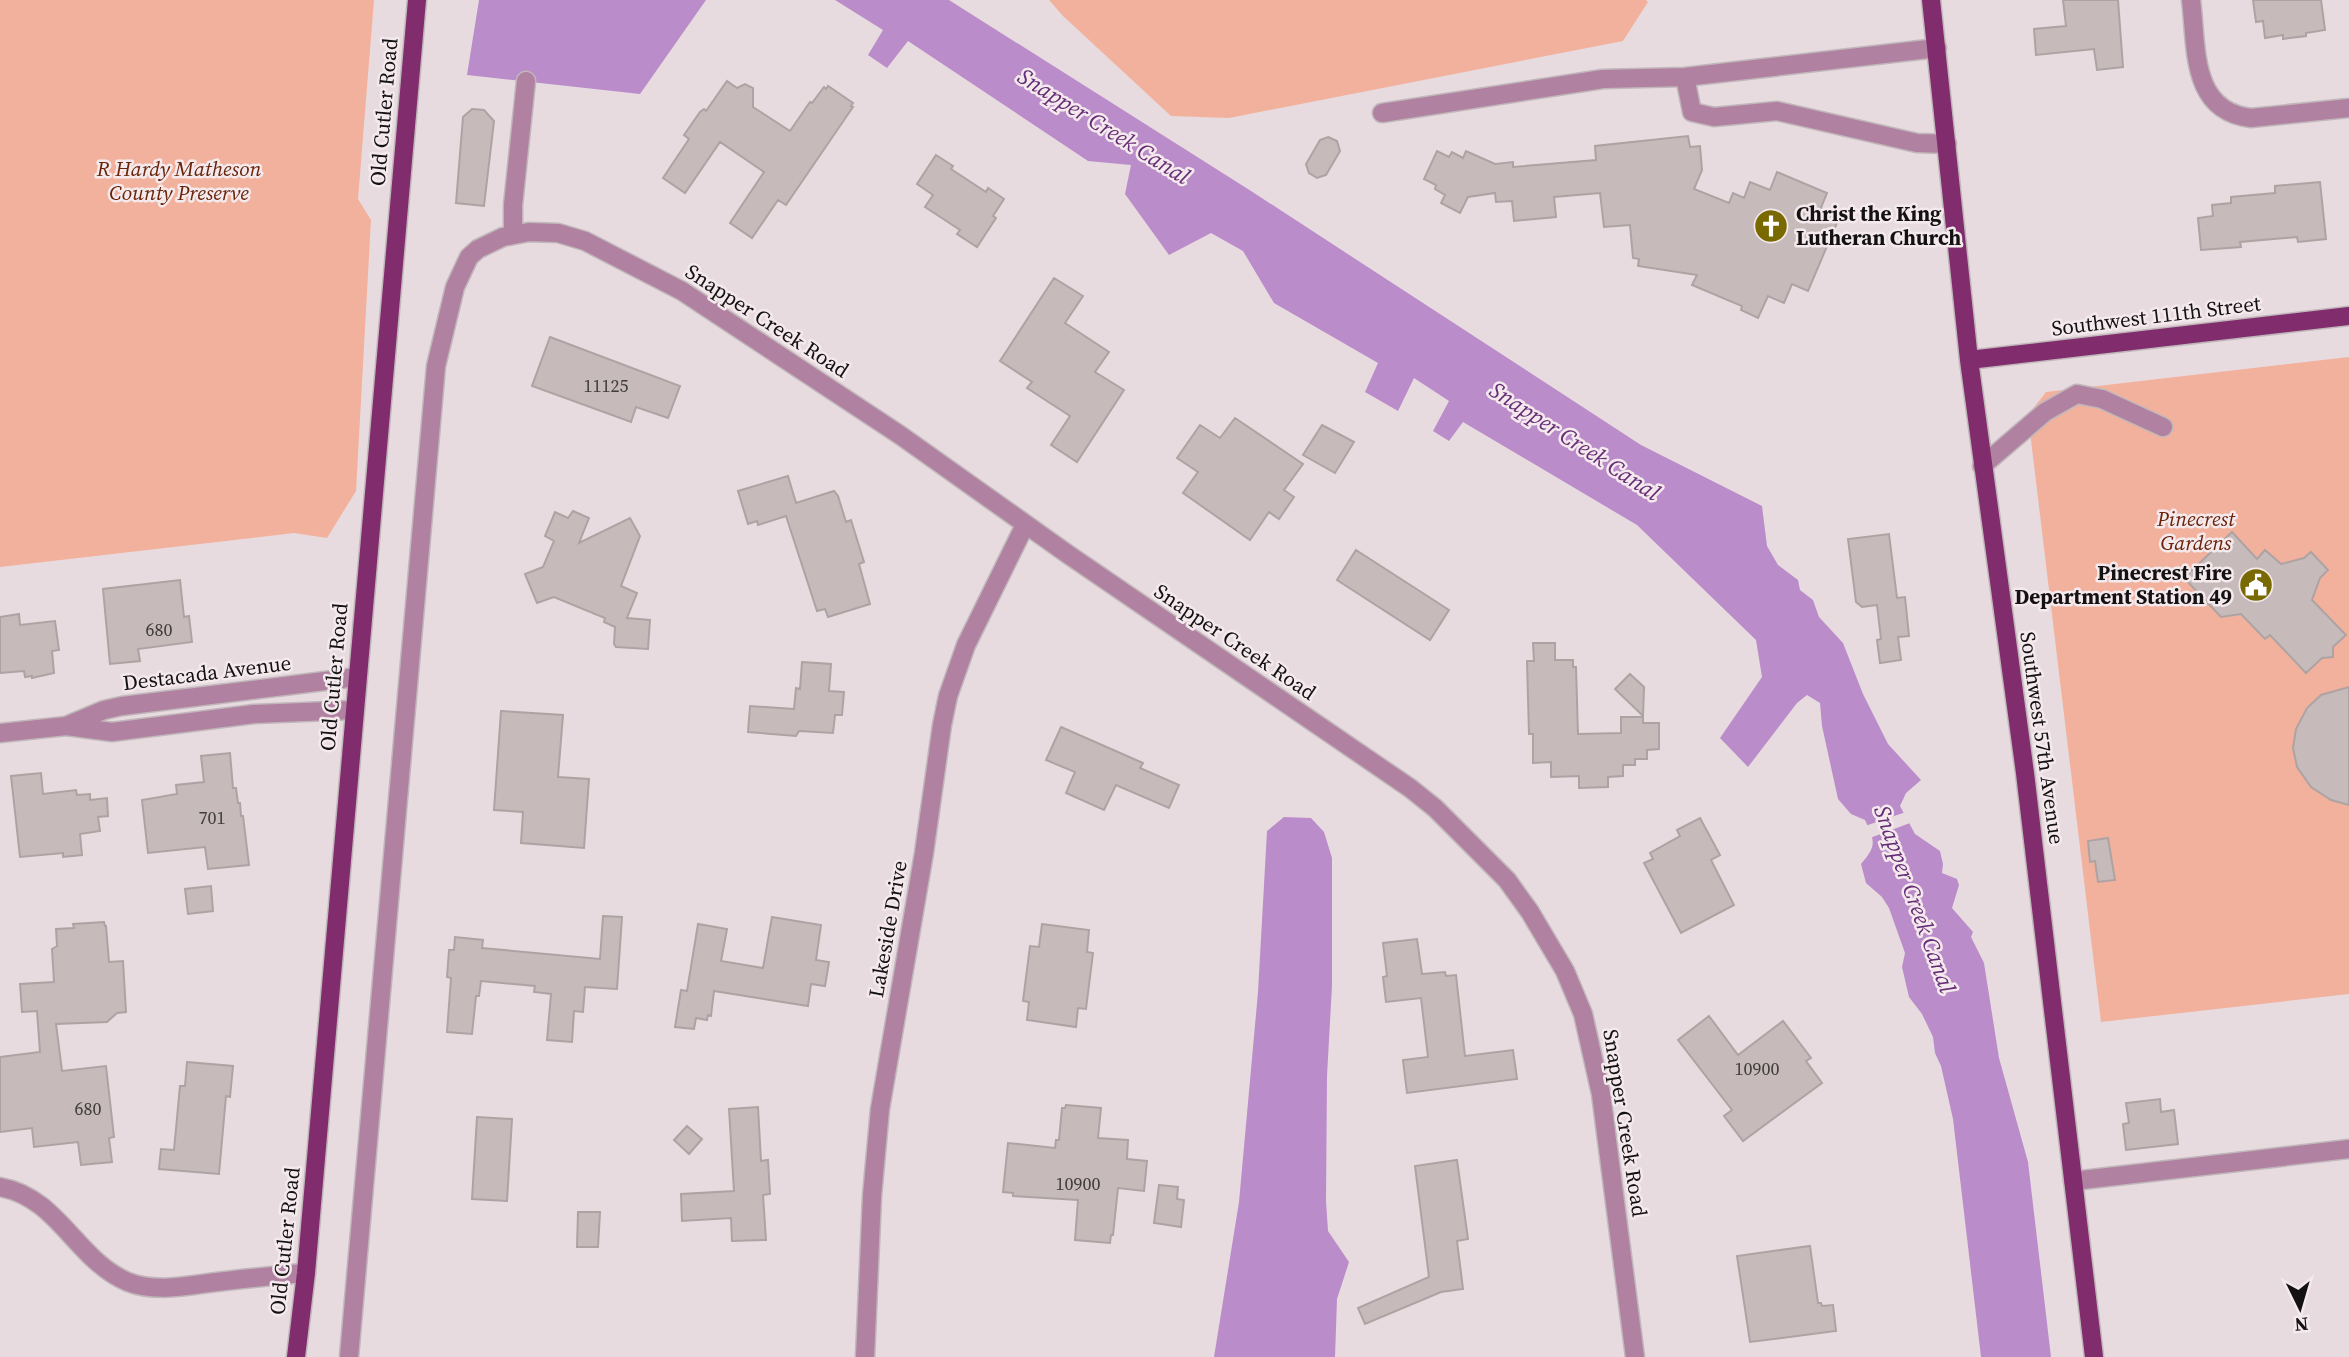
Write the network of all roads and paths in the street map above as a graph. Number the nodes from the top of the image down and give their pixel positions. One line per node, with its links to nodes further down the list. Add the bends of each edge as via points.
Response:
1 (417, 0): 16 (main road, Old Cutler Road)
2 (1931, 0): 4 (main road, Southwest 57th Avenue)
3 (2191, 0): 7 (street, via 2203,86 2229,113 2265,118)
4 (1937, 48): 5 (street); 9 (main road, Southwest 57th Avenue)
5 (1685, 77): 8 (street, via 1603,79); 9 (street, via 1692,112 1697,115 1777,111 1917,143)
6 (526, 81): 10 (street)
7 (2349, 108)
8 (1382, 113)
9 (1947, 144): 12 (main road, Southwest 57th Avenue)
10 (513, 234): 15 (street, Snapper Creek Road, via 570,236 682,291 900,435); 27 (street, Snapper Creek Road, via 469,257 455,287 441,339 433,392)
11 (2349, 316): 12 (main road, Southwest 111th Street)
12 (1969, 360): 14 (main road, Southwest 57th Avenue)
13 (2163, 427): 14 (street, via 2102,399 2077,394 2045,412)
14 (1982, 466): 23 (main road, Southwest 57th Avenue, via 2025,773)
15 (1025, 525): 28 (street, Lakeside Drive, via 965,645 942,725 880,1109); 29 (street, Snapper Creek Road, via 1410,788 1507,880 1565,971 1590,1037)
16 (357, 677): 17 (street, Destacada Avenue); 18 (main road, Old Cutler Road)
17 (205, 696): 19 (street); 20 (street, Destacada Avenue, via 104,710)
18 (354, 710): 19 (street, Destacada Avenue); 25 (main road, Old Cutler Road)
19 (208, 720): 20 (street, Destacada Avenue, via 112,732)
20 (66, 726): 21 (street, Destacada Avenue)
21 (0, 733)
22 (2349, 1149): 23 (street)
23 (2073, 1181): 30 (main road, Southwest 57th Avenue)
24 (0, 1187): 25 (street, via 38,1202 101,1264 139,1285 179,1286)
25 (306, 1273): 26 (main road, Old Cutler Road)
26 (296, 1357)
27 (349, 1357)
28 (865, 1357)
29 (1635, 1357)
30 (2094, 1357)

